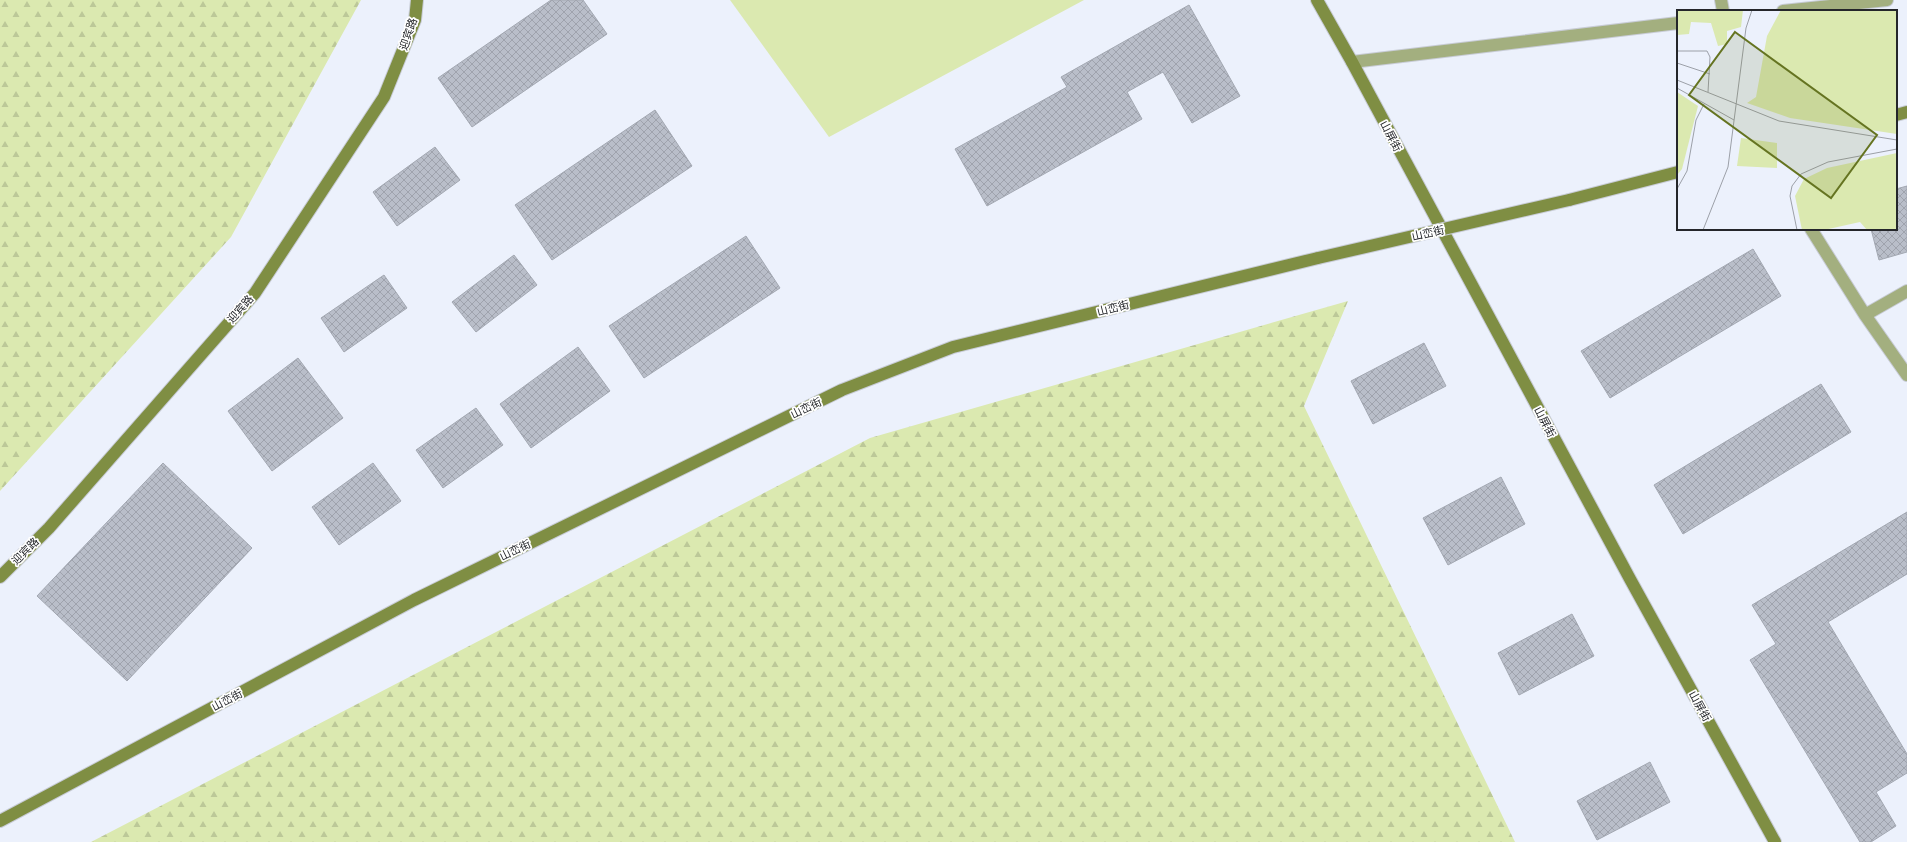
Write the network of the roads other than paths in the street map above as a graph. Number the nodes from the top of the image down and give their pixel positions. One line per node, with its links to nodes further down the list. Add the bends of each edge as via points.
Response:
1 (417, 0): 16 (main road, 迎宾路, via 415,20 384,97 255,293 49,528)
2 (1317, 0): 8 (main road, 山屏街)
3 (1721, 0): 5 (street)
4 (1887, 0): 6 (street)
5 (1723, 10)
6 (1792, 10)
7 (1677, 23): 8 (street)
8 (1352, 62): 18 (main road, 山屏街)
9 (1907, 112): 10 (main road)
10 (1897, 115)
11 (1677, 172): 17 (main road, 山峦街, bridge, via 953,347 842,390 414,600)
12 (1812, 230): 14 (street)
13 (1907, 291): 14 (street)
14 (1865, 315): 15 (street)
15 (1907, 375)
16 (0, 577)
17 (0, 821)
18 (1775, 842)

